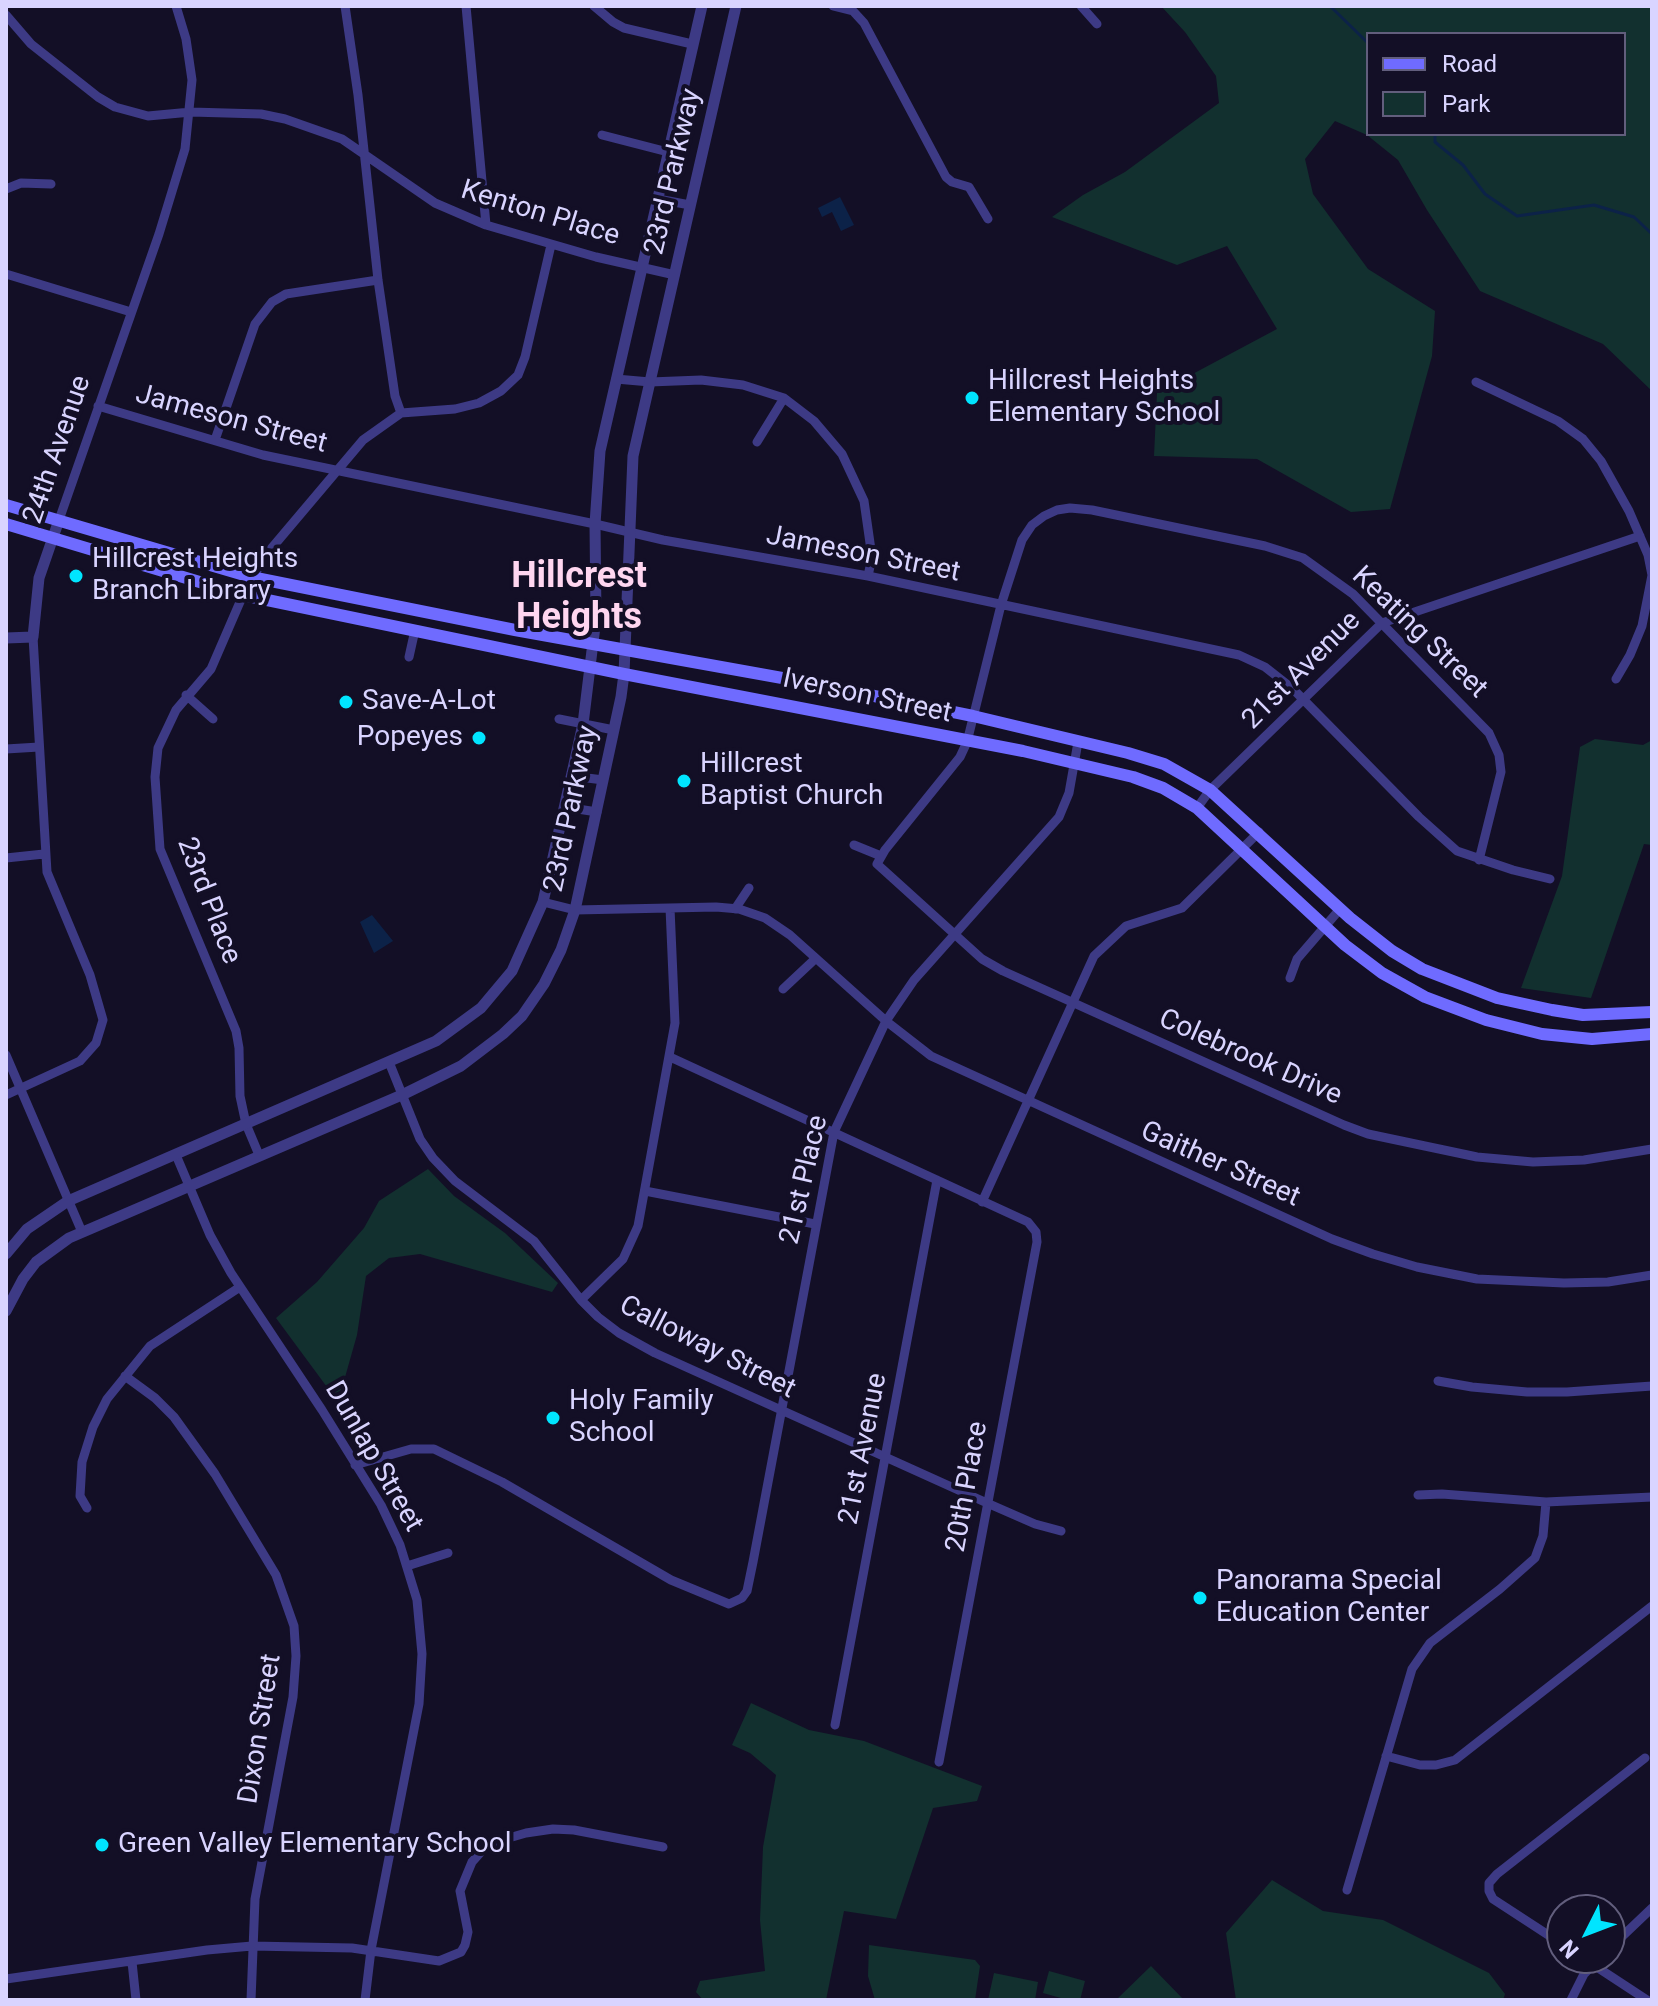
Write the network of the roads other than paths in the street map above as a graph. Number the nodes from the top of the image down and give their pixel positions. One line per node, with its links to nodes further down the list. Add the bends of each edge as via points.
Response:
1 (176, 6): 12 (street, 24th Avenue, via 189,56)
2 (345, 6): 15 (street)
3 (466, 6): 21 (street)
4 (594, 6): 11 (street, via 624,28)
5 (702, 6): 11 (street, 23rd Parkway)
6 (736, 6): 19 (street, 23rd Parkway)
7 (833, 6): 20 (street, via 853,11 864,23 946,177 969,187)
8 (1081, 6): 10 (street)
9 (6, 15): 12 (street, Kenton Place, via 31,44 115,107 148,116)
10 (1097, 24)
11 (692, 44): 14 (street, 23rd Parkway)
12 (191, 112): 15 (street, Kenton Place, via 285,119 342,139); 27 (street, 24th Avenue, via 175,185)
13 (602, 135): 14 (street)
14 (668, 152): 18 (street, 23rd Parkway)
15 (364, 153): 21 (street, Kenton Place, via 435,203); 26 (street)
16 (51, 184): 17 (street, via 21,183)
17 (6, 189)
18 (658, 199): 19 (street); 23 (street, 23rd Parkway)
19 (690, 205): 25 (street, 23rd Parkway)
20 (988, 219)
21 (486, 225): 22 (street, Kenton Place)
22 (551, 245): 23 (street, Kenton Place); 33 (street, via 525,357 513,381 474,405)
23 (641, 267): 25 (street, Kenton Place); 28 (street, 23rd Parkway)
24 (6, 274): 27 (street)
25 (675, 275): 29 (street, 23rd Parkway)
26 (378, 280): 33 (street); 34 (street, via 286,294 272,302 252,331)
27 (131, 312): 32 (street, 24th Avenue)
28 (616, 379): 29 (street); 40 (street, 23rd Parkway, via 600,451)
29 (650, 382): 31 (street, via 724,381); 41 (street, 23rd Parkway, via 631,469)
30 (1476, 382): 42 (street, via 1558,421 1583,439 1601,461)
31 (784, 398): 35 (street); 44 (street, via 814,421 856,479 869,530)
32 (98, 406): 34 (street, Jameson Street); 38 (street, 24th Avenue)
33 (401, 413): 36 (street, 23rd Place, via 372,432)
34 (215, 440): 36 (street, Jameson Street)
35 (757, 442)
36 (335, 470): 40 (street, Jameson Street); 45 (street, 23rd Place)
37 (6, 505): 38 (main road, Iverson Street)
38 (59, 520): 43 (street, 24th Avenue); 45 (main road, Iverson Street)
39 (6, 524): 43 (main road, Iverson Street)
40 (595, 524): 41 (street, Jameson Street); 52 (street, 23rd Parkway)
41 (630, 533): 44 (street, Jameson Street); 53 (street, 23rd Parkway)
42 (1640, 536): 48 (street, 21st Avenue); 57 (street, via 1652,575 1647,608)
43 (53, 539): 46 (main road, Iverson Street); 50 (street, 24th Avenue, via 39,578)
44 (868, 576): 47 (street, Jameson Street)
45 (251, 577): 46 (street, 23rd Place); 52 (main road, Iverson Street)
46 (243, 595): 49 (main road, Iverson Street); 58 (street, 23rd Place, via 211,669)
47 (1001, 605): 48 (street, Keating Street, via 1018,548 1032,525 1070,508 1303,558); 59 (street, Jameson Street, via 1239,655 1277,675); 60 (street)
48 (1382, 623): 59 (street, 21st Avenue); 82 (street, Keating Street, via 1489,733 1497,749 1500,780)
49 (415, 630): 54 (street); 55 (main road, Iverson Street)
50 (33, 637): 51 (street); 67 (street, 24th Avenue)
51 (6, 638)
52 (592, 644): 53 (main road, Iverson Street); 55 (street, 23rd Parkway)
53 (625, 650): 56 (street, 23rd Parkway); 60 (main road, Iverson Street)
54 (409, 657)
55 (592, 665): 56 (main road, Iverson Street); 63 (street, 23rd Parkway)
56 (624, 674): 64 (street, 23rd Parkway); 65 (main road, Iverson Street)
57 (1616, 679)
58 (186, 695): 61 (street); 106 (street, 23rd Place, via 158,748 160,849 236,1031)
59 (1305, 701): 72 (street, 21st Avenue); 82 (street, Jameson Street, via 1439,837)
60 (973, 716): 65 (street); 66 (main road, Iverson Street)
61 (213, 719)
62 (559, 719): 63 (street)
63 (583, 724): 64 (street); 70 (street, 23rd Parkway)
64 (614, 730): 71 (street, 23rd Parkway)
65 (967, 742): 69 (main road, Iverson Street); 81 (street)
66 (1078, 742): 69 (street, 21st Place); 72 (main road, Iverson Street, via 1164,764)
67 (39, 747): 68 (street); 79 (street, 24th Avenue)
68 (6, 749)
69 (1075, 762): 74 (main road, Iverson Street, via 1163,788); 91 (street, 21st Place, via 1059,817)
70 (572, 776): 71 (street); 73 (street, 23rd Parkway)
71 (603, 780): 75 (street, 23rd Parkway)
72 (1210, 790): 74 (street, 21st Avenue); 76 (main road, Iverson Street)
73 (565, 807): 75 (street); 85 (street, 23rd Parkway)
74 (1197, 808): 78 (main road, Iverson Street)
75 (597, 812): 89 (street, 23rd Parkway)
76 (1259, 832): 78 (street); 88 (main road, Iverson Street)
77 (854, 845): 81 (street)
78 (1243, 849): 90 (main road, Iverson Street); 95 (street, via 1182,908 1135,922 1112,937 1092,959)
79 (44, 854): 80 (street); 102 (street, 24th Avenue, via 97,995 103,1028 80,1061)
80 (6, 858)
81 (879, 860): 91 (street, Colebrook Drive)
82 (1479, 860): 83 (street, Jameson Street)
83 (1550, 879)
84 (749, 888): 87 (street)
85 (543, 902): 89 (street, Gaither Street); 101 (street, 23rd Parkway, via 512,971 490,999 444,1036)
86 (670, 908): 87 (street, Gaither Street); 89 (street, Gaither Street); 100 (street, via 675,1004)
87 (735, 909): 92 (street, Gaither Street, via 776,925)
88 (1340, 909): 90 (street); 96 (main road, Iverson Street, via 1407,961 1497,998 1583,1015)
89 (575, 910): 103 (street, 23rd Parkway, via 554,968 522,1016 461,1066)
90 (1324, 926): 93 (street, via 1297,959); 98 (main road, Iverson Street, via 1404,986 1486,1020 1568,1037)
91 (954, 935): 95 (street, Colebrook Drive, via 1003,971); 97 (street, 21st Place)
92 (815, 959): 94 (street); 97 (street, Gaither Street)
93 (1290, 978)
94 (783, 989)
95 (1072, 1001): 105 (street); 108 (street, Colebrook Drive, via 1368,1134 1477,1157 1533,1162)
96 (1652, 1012)
97 (886, 1021): 105 (street, Gaither Street, via 931,1056); 107 (street, 21st Place)
98 (1652, 1034)
99 (6, 1055): 102 (street)
100 (670, 1057): 107 (street); 113 (street)
101 (389, 1062): 103 (street, Calloway Street); 106 (street, 23rd Parkway)
102 (21, 1089): 104 (street, 24th Avenue); 114 (street)
103 (404, 1094): 110 (street, 23rd Parkway); 122 (street, Calloway Street, via 433,1158 534,1241)
104 (6, 1095)
105 (1026, 1102): 115 (street); 119 (street, Gaither Street, via 1332,1239 1417,1267 1477,1279 1564,1283)
106 (246, 1124): 109 (street, 23rd Parkway); 110 (street, 23rd Place)
107 (834, 1132): 111 (street); 116 (street, 21st Place)
108 (1652, 1149)
109 (176, 1155): 112 (street, Dunlap Street); 114 (street, 23rd Parkway)
110 (259, 1155): 112 (street, 23rd Parkway)
111 (937, 1180): 115 (street); 128 (street, 21st Avenue)
112 (189, 1186): 117 (street, 23rd Parkway); 120 (street, Dunlap Street)
113 (645, 1191): 116 (street); 122 (street, via 638,1226 623,1259)
114 (68, 1201): 117 (street); 118 (street, 23rd Parkway, via 27,1229)
115 (982, 1202): 133 (street, 20th Place, via 1028,1222 1037,1242)
116 (815, 1224): 127 (street, 21st Place)
117 (82, 1232): 121 (street, 23rd Parkway, via 36,1262)
118 (6, 1254)
119 (1652, 1275)
120 (240, 1287): 124 (street, via 150,1346); 129 (street, Dunlap Street)
121 (10, 1291): 123 (street, 23rd Parkway)
122 (581, 1300): 127 (street, Calloway Street, via 633,1342)
123 (6, 1311)
124 (125, 1376): 134 (street, via 107,1399 82,1462 80,1496); 148 (street, Dixon Street, via 174,1417 215,1474 276,1575 294,1626 293,1697 255,1899)
125 (1438, 1381): 126 (street, via 1567,1392)
126 (1652, 1386)
127 (783, 1411): 128 (street, Calloway Street); 129 (street, 21st Place, via 747,1591 732,1603 624,1554 447,1454 411,1449)
128 (885, 1458): 133 (street, Calloway Street); 139 (street, 21st Avenue)
129 (355, 1465): 137 (street, Dunlap Street, via 392,1528)
130 (1418, 1495): 132 (street)
131 (1652, 1497): 132 (street)
132 (1546, 1502): 140 (street, via 1535,1558 1416,1660)
133 (987, 1503): 135 (street, Calloway Street); 142 (street, 20th Place)
134 (87, 1508)
135 (1061, 1531)
136 (448, 1553): 137 (street)
137 (407, 1566): 149 (street, Dunlap Street, via 420,1623 422,1681)
138 (1652, 1606): 140 (street, via 1455,1760 1420,1765)
139 (835, 1725)
140 (1386, 1756): 144 (street)
141 (1645, 1758): 147 (street, via 1489,1883 1493,1899)
142 (939, 1762)
143 (663, 1847): 149 (street, via 553,1829 488,1844 472,1862 460,1891 468,1932 461,1952 428,1960)
144 (1347, 1890)
145 (1652, 1908): 146 (street)
146 (1626, 1933)
147 (1546, 1934)
148 (252, 1946): 149 (street); 150 (street); 155 (street, Dixon Street)
149 (371, 1950): 156 (street, Dunlap Street)
150 (132, 1962): 153 (street); 154 (street)
151 (1584, 1974): 157 (street)
152 (1613, 1974): 158 (street)
153 (6, 1979)
154 (136, 2000)
155 (251, 2000)
156 (365, 2000)
157 (1571, 2000)
158 (1647, 2000)

